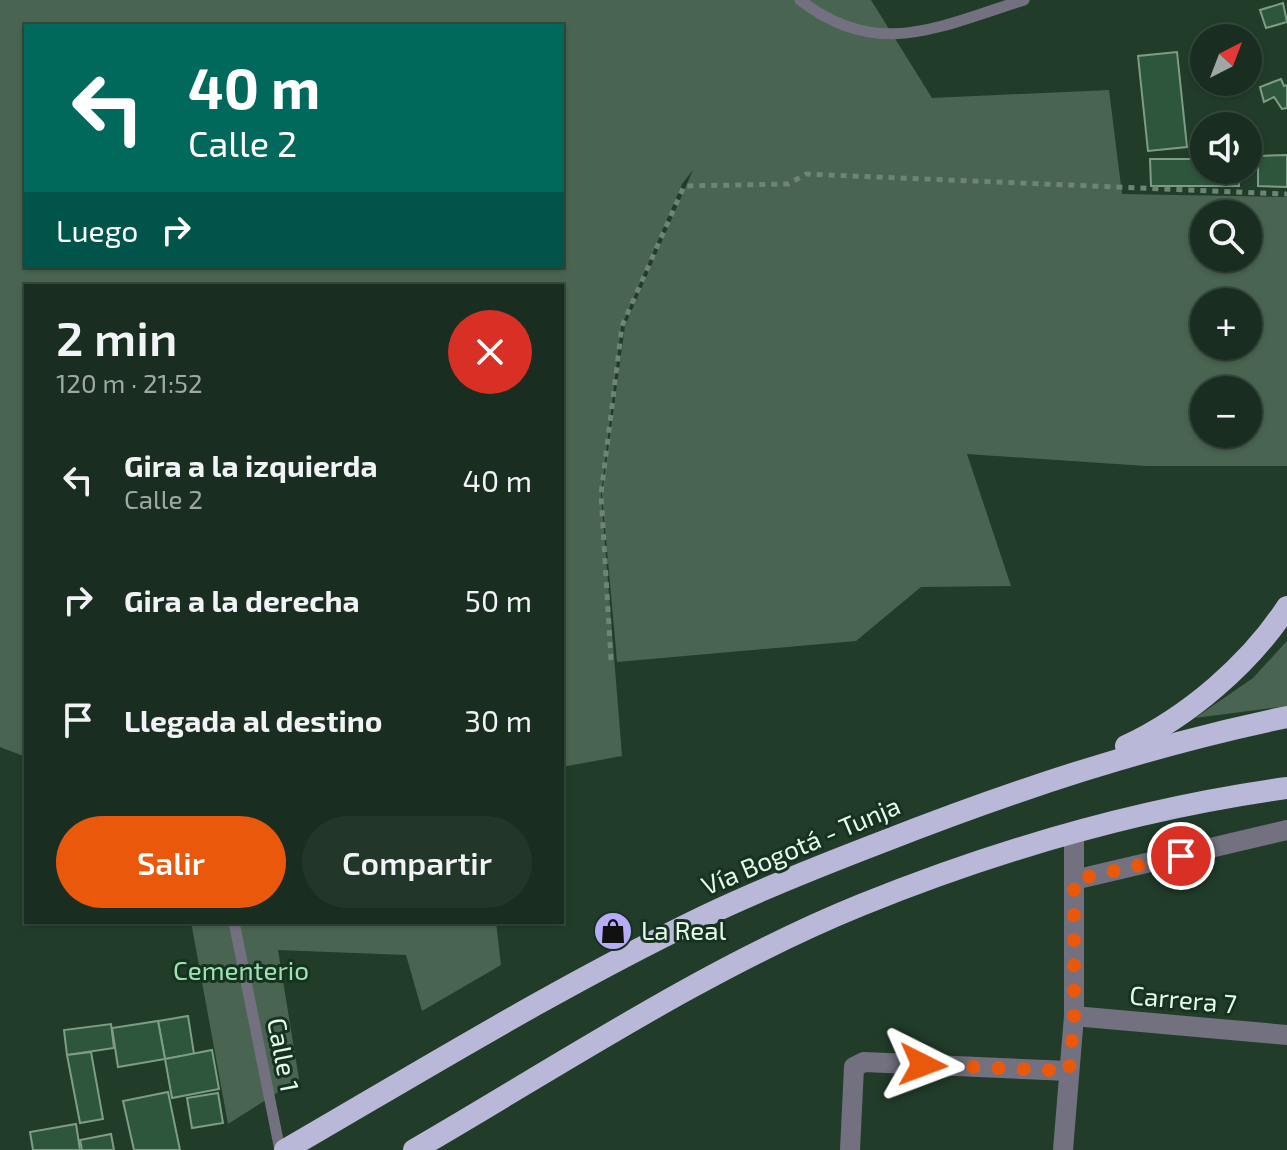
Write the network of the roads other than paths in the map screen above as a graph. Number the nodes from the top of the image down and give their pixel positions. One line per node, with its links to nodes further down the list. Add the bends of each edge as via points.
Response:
1 (800, 0): 2 (lane, via 825,20 862,34 912,34)
2 (1024, 0)
3 (1287, 607): 5 (highway, via 1238,666 1190,707)
4 (1287, 717): 5 (highway, Vía Bogotá - Tunja, via 1193,736)
5 (1079, 769): 14 (highway, Vía Bogotá - Tunja, via 868,847 704,916 555,994)
6 (1287, 788): 8 (highway, via 1198,800)
7 (1287, 830): 9 (street)
8 (1074, 833): 9 (street); 15 (highway, via 861,905 736,964)
9 (1074, 880): 11 (street)
10 (234, 924): 14 (lane, Calle 1)
11 (1074, 1016): 12 (street, Carrera 7); 13 (street)
12 (1287, 1035)
13 (1069, 1071): 16 (street, via 864,1062 854,1067 851,1079); 17 (street)
14 (283, 1150)
15 (414, 1150)
16 (850, 1150)
17 (1063, 1150)

